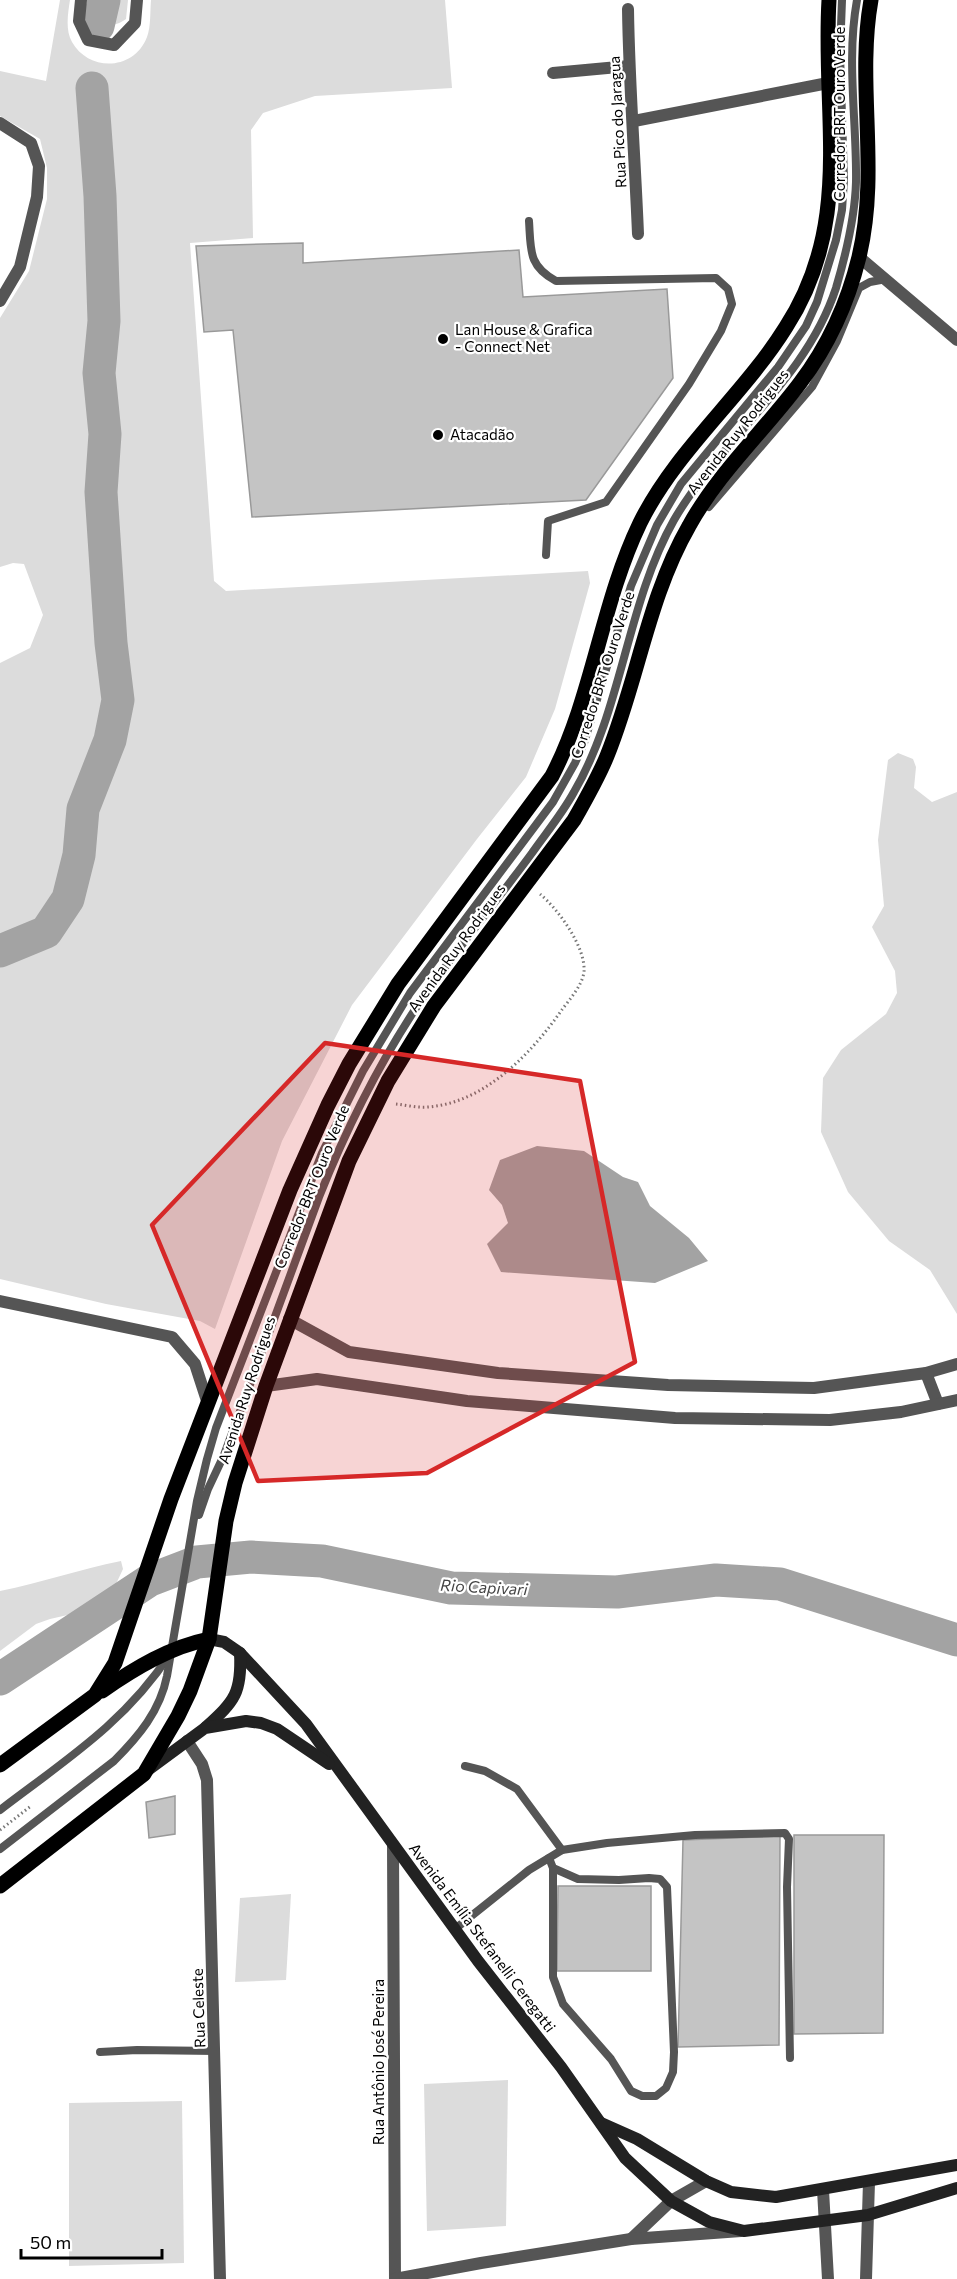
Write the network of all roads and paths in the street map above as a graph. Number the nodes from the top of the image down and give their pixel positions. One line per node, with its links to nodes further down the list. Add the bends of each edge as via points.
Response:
1 (81, 0): 2 (street, via 79,21 88,40 114,45 135,23)
2 (137, 0)
3 (829, 0): 10 (main road, Avenida Ruy Rodrigues)
4 (842, 0): 31 (lane, Corredor BRT Ouro Verde, via 842,210 817,302 778,367 681,484 657,525 631,586 584,742 565,783 410,993 341,1112 304,1195 216,1428)
5 (857, 0): 31 (lane, Corredor BRT Ouro Verde, via 853,35 855,186 848,242 823,318 794,367 707,473 674,521 650,574 603,728 574,792 423,998 359,1107 319,1197)
6 (871, 0): 15 (main road, Avenida Ruy Rodrigues, via 867,36 869,186)
7 (628, 9): 8 (street, Rua Pico do Jaragua)
8 (629, 66): 9 (street); 11 (street, Rua Pico do Jaragua)
9 (553, 73)
10 (828, 83): 11 (street); 29 (main road, Avenida Ruy Rodrigues, via 829,208 803,296 782,334 669,475 640,523 614,589 570,737 552,776 417,956 349,1064 308,1146)
11 (634, 121): 14 (street, Rua Pico do Jaragua)
12 (0, 123): 17 (street, via 31,143 39,166 37,197 20,267)
13 (529, 221): 19 (lane, via 535,262 541,273 556,281 716,278 728,289 732,304 721,331 689,384 606,502 548,521)
14 (638, 234)
15 (859, 256): 16 (street); 20 (main road, Avenida Ruy Rodrigues, via 848,297 812,366 718,481 689,525)
16 (886, 279): 18 (street); 20 (lane, via 859,288 812,387 698,518)
17 (0, 301)
18 (957, 340)
19 (546, 555)
20 (667, 570): 21 (main road, Avenida Ruy Rodrigues, via 598,777 574,820)
21 (527, 884): 22 (main road, Avenida Ruy Rodrigues, via 434,1006); 22 (path, via 548,901 571,932 583,960 584,972 576,990 525,1055 485,1088 427,1107)
22 (379, 1098): 24 (main road, Avenida Ruy Rodrigues, via 340,1181)
23 (0, 1301): 29 (street, via 172,1337 195,1364)
24 (290, 1319): 26 (street, via 349,1352 498,1373 668,1385 814,1388); 27 (main road, Avenida Ruy Rodrigues)
25 (957, 1364): 26 (street)
26 (926, 1373): 30 (street)
27 (266, 1386): 30 (street, via 317,1379 467,1401 675,1418 830,1420); 32 (main road, Avenida Ruy Rodrigues, via 226,1521)
28 (957, 1400): 30 (street)
29 (208, 1404): 35 (main road, Avenida Ruy Rodrigues, via 115,1663)
30 (938, 1404)
31 (192, 1534): 33 (lane, Corredor BRT Ouro Verde)
32 (209, 1639): 33 (main road); 34 (street, Avenida Emília Stefanelli Ceregatti, via 224,1642); 41 (main road, Avenida Ruy Rodrigues, via 190,1691)
33 (172, 1650): 35 (main road); 43 (lane, Corredor BRT Ouro Verde, via 155,1677 121,1716); 46 (lane, Corredor BRT Ouro Verde, via 163,1695 131,1744)
34 (240, 1653): 36 (street, via 241,1675 236,1694); 40 (street, Avenida Emília Stefanelli Ceregatti, via 306,1725)
35 (95, 1695): 38 (main road, Avenida Ruy Rodrigues)
36 (206, 1728): 37 (street, Avenida Emília Stefanelli Ceregatti); 40 (street, Avenida Emília Stefanelli Ceregatti, via 232,1722 261,1723 295,1739)
37 (187, 1741): 41 (street, Avenida Emília Stefanelli Ceregatti); 52 (street, Rua Celeste, via 207,1780)
38 (0, 1765)
39 (465, 1766): 47 (lane, via 485,1771 517,1789)
40 (340, 1771): 45 (street, Avenida Emília Stefanelli Ceregatti)
41 (144, 1774): 50 (main road, Avenida Ruy Rodrigues)
42 (35, 1803): 44 (path)
43 (0, 1810)
44 (0, 1830)
45 (393, 1845): 51 (street, Avenida Emília Stefanelli Ceregatti); 67 (street, Rua Antônio José Pereira)
46 (0, 1849)
47 (562, 1850): 48 (lane); 54 (lane, via 695,1835 785,1833 789,1839)
48 (549, 1858): 49 (lane); 51 (lane)
49 (553, 1868): 49 (lane, via 578,1879 649,1878 660,1880 667,1887 673,2072 666,2088 656,2096 631,2091 611,2059 563,2004 554,1986)
50 (0, 1886)
51 (455, 1929): 55 (street, Avenida Emília Stefanelli Ceregatti)
52 (216, 2051): 53 (lane); 66 (street, Rua Celeste)
53 (100, 2052)
54 (790, 2058)
55 (600, 2123): 57 (street, via 637,2139); 61 (street, Avenida Emília Stefanelli Ceregatti, via 625,2158)
56 (957, 2165): 58 (street)
57 (706, 2181): 60 (street, via 753,2196); 61 (street)
58 (869, 2182): 60 (street); 62 (street)
59 (957, 2188): 62 (street, Avenida Emília Stefanelli Ceregatti)
60 (823, 2190): 63 (street)
61 (671, 2201): 64 (street, Avenida Emília Stefanelli Ceregatti, via 709,2222); 65 (street)
62 (868, 2215): 63 (street, Avenida Emília Stefanelli Ceregatti); 69 (street)
63 (824, 2221): 64 (street, Avenida Emília Stefanelli Ceregatti); 68 (street)
64 (744, 2231): 65 (street, Avenida Emília Stefanelli Ceregatti)
65 (631, 2239): 67 (street, Avenida Emília Stefanelli Ceregatti)
66 (220, 2279)
67 (395, 2279)
68 (828, 2279)
69 (866, 2279)

